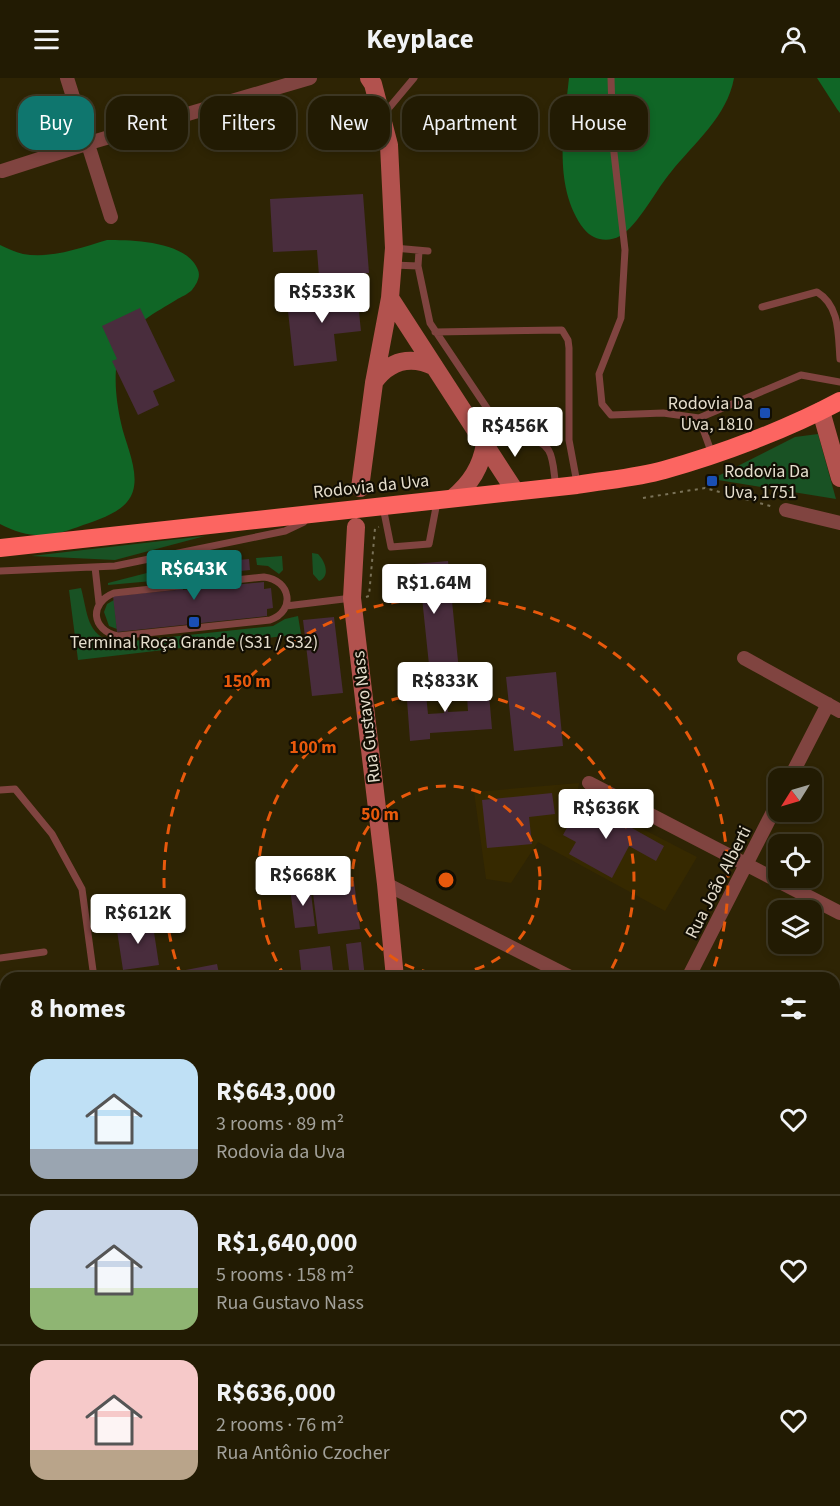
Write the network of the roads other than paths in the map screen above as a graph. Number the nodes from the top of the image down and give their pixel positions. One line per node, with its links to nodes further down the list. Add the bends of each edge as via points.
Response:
1 (67, 78): 6 (street)
2 (310, 78): 9 (street)
3 (369, 78): 7 (main road)
4 (414, 78): 8 (lane)
5 (611, 78): 31 (lane, via 613,144 626,250 621,318 599,374 602,404 611,415 663,413)
6 (73, 96)
7 (377, 96)
8 (390, 106)
9 (94, 142)
10 (67, 150): 13 (street)
11 (91, 150): 14 (street)
12 (389, 150): 17 (main road)
13 (2, 171)
14 (111, 218)
15 (419, 251): 16 (lane); 17 (lane); 18 (lane)
16 (428, 251)
17 (393, 257): 18 (lane); 19 (main road)
18 (418, 266): 21 (lane)
19 (390, 298): 22 (main road); 23 (main road)
20 (762, 307): 24 (lane, via 817,292 827,298 837,322)
21 (435, 332): 35 (lane, via 562,330 566,334 569,440); 36 (lane, via 498,426 507,435 548,447)
22 (382, 340): 23 (main road); 25 (main road); 27 (main road)
23 (417, 340): 26 (main road)
24 (840, 359)
25 (413, 360): 26 (main road); 27 (main road, via 390,366)
26 (435, 368): 32 (main road)
27 (374, 382): 37 (main road)
28 (840, 382): 31 (lane, via 801,375)
29 (840, 401): 30 (highway, Rodovia da Uva)
30 (820, 411): 33 (highway, Rodovia da Uva); 34 (main road)
31 (699, 418): 33 (lane)
32 (485, 444): 38 (main road); 39 (main road, via 480,465 469,484)
33 (712, 454): 35 (highway, Rodovia da Uva, via 662,470)
34 (840, 478)
35 (577, 484): 36 (highway, Rodovia da Uva)
36 (556, 487): 38 (highway, Rodovia da Uva)
37 (360, 488)
38 (515, 491): 39 (highway, Rodovia da Uva)
39 (445, 499): 40 (highway, Rodovia da Uva); 40 (lane, via 429,544 391,548)
40 (383, 505): 42 (highway, Rodovia da Uva)
41 (786, 510): 43 (street)
42 (325, 512): 45 (highway, Rodovia da Uva); 46 (lane, via 285,531)
43 (840, 522)
44 (356, 527): 48 (main road, Rua Gustavo Nass)
45 (0, 548)
46 (95, 567): 47 (lane); 49 (lane)
47 (0, 571)
48 (352, 598): 50 (lane); 58 (main road, Rua Gustavo Nass)
49 (99, 603): 50 (lane, via 114,593 264,577 283,586); 50 (lane, via 97,621 109,634 118,636 270,620)
50 (286, 606)
51 (744, 658): 52 (street)
52 (834, 708): 53 (street)
53 (796, 768)
54 (589, 783): 57 (street)
55 (0, 790): 62 (lane, via 15,789 52,834 82,890)
56 (768, 822): 57 (street, Rua João Alberti)
57 (747, 865): 59 (street); 65 (street, Rua João Alberti)
58 (386, 884): 63 (main road, Rua Gustavo Nass); 64 (street)
59 (840, 913)
60 (44, 952): 61 (lane)
61 (0, 958)
62 (93, 972)
63 (394, 972)
64 (560, 972)
65 (691, 972)

